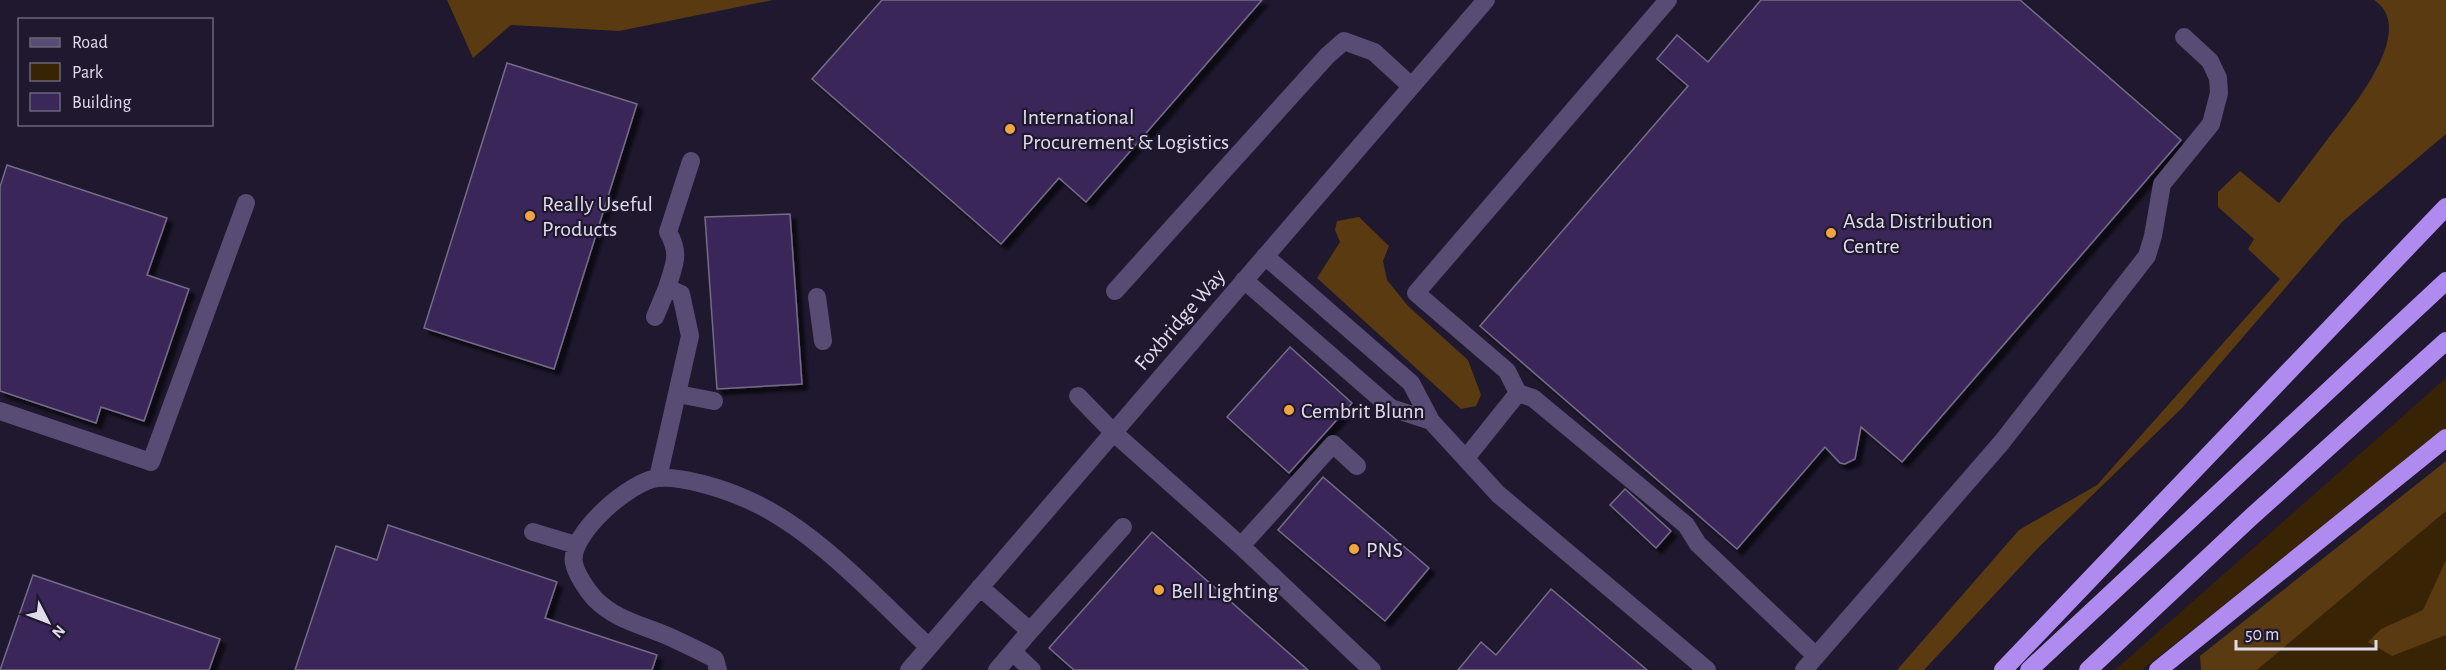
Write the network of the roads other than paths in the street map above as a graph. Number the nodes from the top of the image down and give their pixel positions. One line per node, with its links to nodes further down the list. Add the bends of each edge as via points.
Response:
1 (1485, 0): 4 (street, Foxbridge Way)
2 (1668, 0): 17 (street, via 1416,293 1508,371)
3 (2184, 37): 36 (street, via 2210,61 2218,78 2219,93 2211,124 2162,184 2147,256 2002,442)
4 (1411, 86): 8 (street, Foxbridge Way); 12 (street, via 1374,52 1344,41)
5 (691, 161): 11 (street, via 668,232 676,246)
6 (246, 202): 21 (street, via 151,462)
7 (2446, 207): 43 (highway)
8 (1265, 256): 9 (street, Foxbridge Way); 22 (street, via 1411,383)
9 (1244, 280): 22 (street, via 1391,408); 23 (street, Foxbridge Way)
10 (2446, 281): 44 (highway)
11 (667, 288): 14 (street); 18 (street, via 681,294 690,336)
12 (1115, 291)
13 (817, 297): 15 (street)
14 (655, 316)
15 (823, 341)
16 (2446, 341): 45 (highway)
17 (1518, 393): 25 (street); 36 (street, via 1533,398 1686,525 1698,544)
18 (678, 394): 20 (street); 27 (street)
19 (1077, 396): 23 (street)
20 (714, 401)
21 (0, 411)
22 (1431, 420): 25 (street)
23 (1113, 432): 31 (street); 32 (street, Foxbridge Way)
24 (2446, 438): 46 (highway)
25 (1466, 458): 42 (street, via 1507,501)
26 (1358, 466): 31 (street, via 1333,444)
27 (658, 478): 30 (street, via 638,484 620,496); 34 (street, via 706,486 747,499 775,514 832,557)
28 (1123, 527): 33 (street)
29 (533, 532): 30 (street)
30 (576, 545): 37 (street, via 573,562 584,584 611,614 715,659)
31 (1241, 546): 41 (street)
32 (980, 587): 33 (street); 34 (street, Foxbridge Way)
33 (1030, 631): 35 (street)
34 (928, 647): 38 (street, Foxbridge Way)
35 (1013, 652): 39 (street); 40 (street)
36 (1810, 663)
37 (718, 670)
38 (909, 670)
39 (997, 670)
40 (1032, 670)
41 (1372, 670)
42 (1707, 670)
43 (2003, 670)
44 (2029, 670)
45 (2088, 670)
46 (2158, 670)

